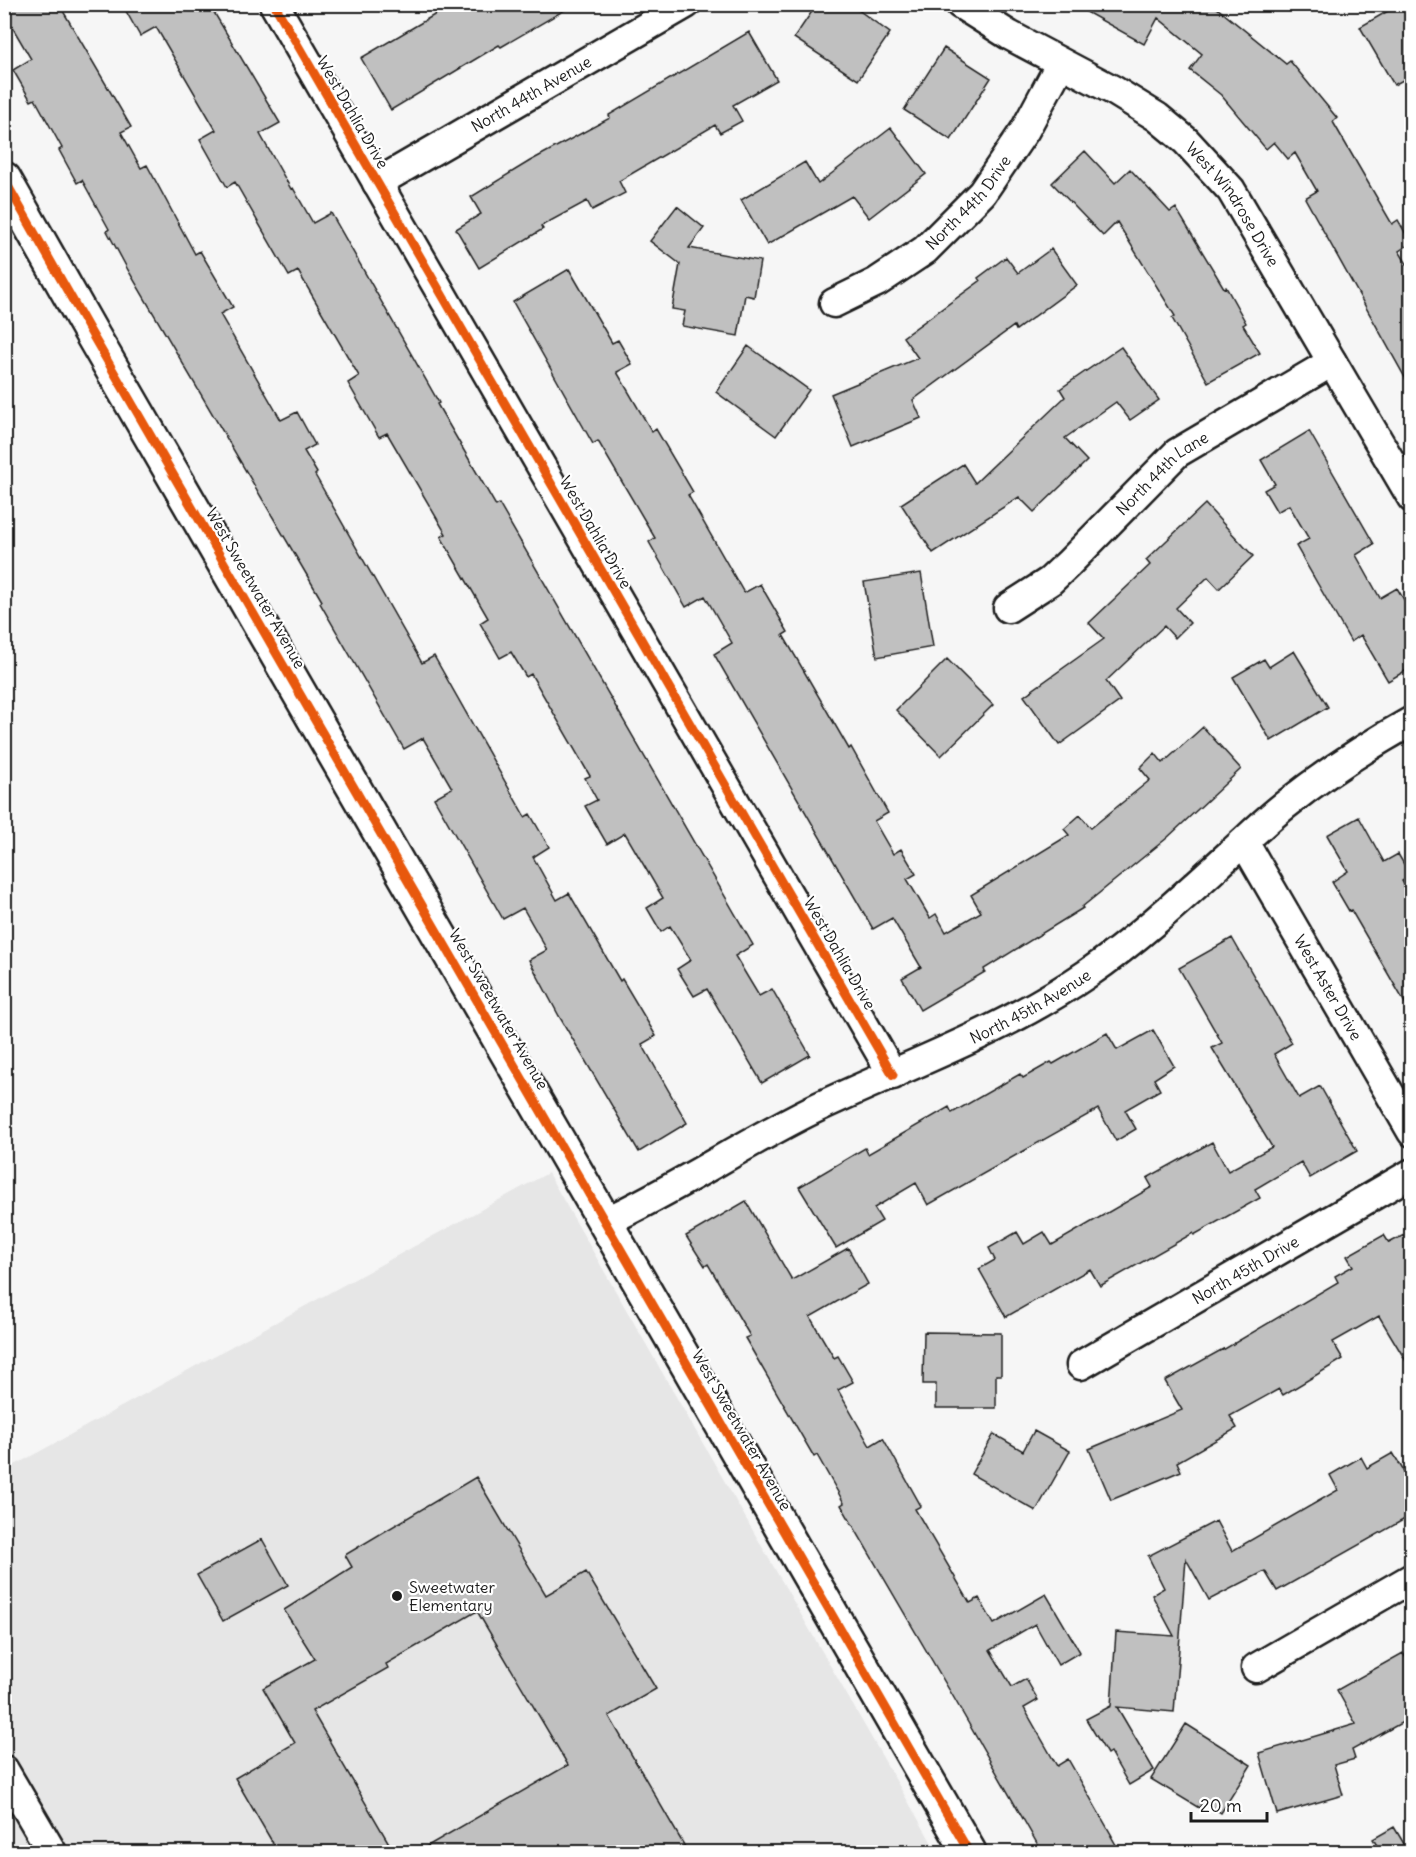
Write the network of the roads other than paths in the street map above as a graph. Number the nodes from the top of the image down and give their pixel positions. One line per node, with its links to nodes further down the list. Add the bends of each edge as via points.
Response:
1 (274, 4): 6 (street, West Dahlia Drive)
2 (686, 4): 6 (street, North 44th Avenue)
3 (960, 4): 4 (street, West Windrose Drive)
4 (1061, 63): 7 (street, North 44th Drive, via 1025,130 982,193 925,250 877,282); 8 (street, West Windrose Drive, via 1157,117 1186,141 1231,190)
5 (4, 179): 16 (street, West Sweetwater Avenue)
6 (376, 183): 13 (street, West Dahlia Drive)
7 (834, 303)
8 (1332, 362): 9 (street, West Windrose Drive); 10 (street, North 44th Lane, via 1177,453 1050,581)
9 (1412, 498)
10 (1008, 608)
11 (1412, 721): 12 (street, North 45th Avenue, via 1356,753 1283,807)
12 (1244, 842): 13 (street, North 45th Avenue, via 1167,911 1087,974 1023,1013); 14 (street, West Aster Drive)
13 (893, 1075): 16 (street, North 45th Avenue, via 812,1110 650,1202)
14 (1412, 1132)
15 (1412, 1173): 17 (street, North 45th Drive)
16 (605, 1222): 22 (street, West Sweetwater Avenue)
17 (1081, 1365)
18 (1412, 1578): 19 (street)
19 (1256, 1668)
20 (4, 1770): 21 (street)
21 (52, 1852)
22 (969, 1852)

